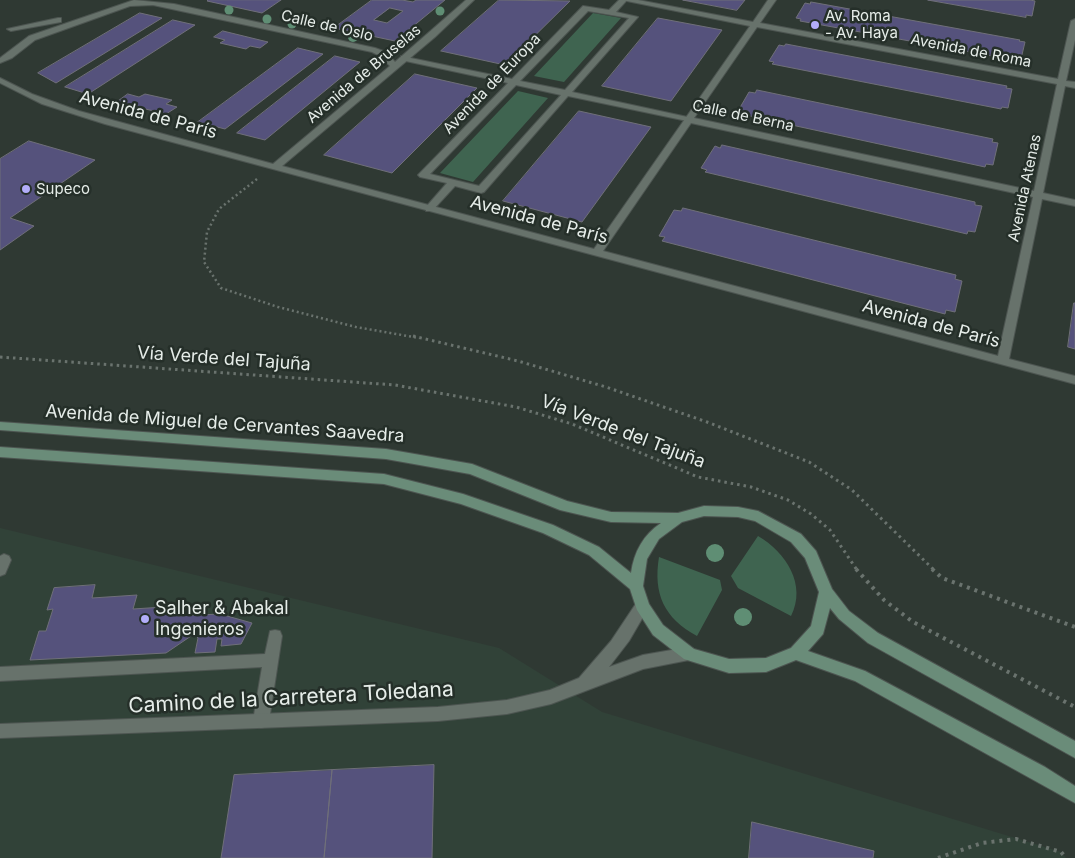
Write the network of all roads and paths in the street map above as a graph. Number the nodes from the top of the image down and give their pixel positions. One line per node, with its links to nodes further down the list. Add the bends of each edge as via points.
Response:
1 (119, 0): 11 (street, via 52,22)
2 (141, 0): 6 (street)
3 (470, 0): 13 (street, Avenida de Bruselas)
4 (624, 0): 7 (street); 9 (street, Avenida de Roma)
5 (772, 0): 9 (street)
6 (130, 4): 12 (street, via 42,33); 15 (street, Calle de Oslo, via 174,6 375,50)
7 (610, 13): 17 (street, Avenida de Europa, via 586,8); 20 (street, Avenida de Europa, via 634,17)
8 (1075, 22): 18 (street, Avenida Atenas)
9 (755, 24): 18 (street, Avenida de Roma); 21 (street)
10 (0, 27): 11 (street)
11 (11, 29): 12 (street, via 22,38)
12 (22, 44): 14 (street, via 16,52)
13 (404, 58): 15 (street, Avenida de Bruselas); 17 (street, Calle de Berna)
14 (0, 61)
15 (394, 66): 22 (street, Avenida de Bruselas)
16 (0, 80): 22 (street, Avenida de París, via 55,108)
17 (514, 82): 20 (street, Calle de Berna); 23 (street, Avenida de Europa, via 423,174)
18 (1062, 82): 19 (street, Avenida de Roma); 24 (street, Avenida Atenas)
19 (1075, 85)
20 (567, 93): 21 (street, Calle de Berna); 23 (street, Avenida de Europa, via 482,190)
21 (689, 120): 24 (street, Calle de Berna); 27 (street)
22 (274, 167): 26 (street, Avenida de París); 37 (path, via 219,209 207,232 204,262 221,288 356,327 518,360 615,390 809,462 852,490 942,578)
23 (453, 182): 26 (street)
24 (1038, 195): 25 (street, Calle de Berna); 29 (street, Avenida Atenas)
25 (1075, 203)
26 (429, 208): 27 (street, Avenida de París)
27 (596, 253): 29 (street, Avenida de París)
28 (0, 357): 44 (path, Vía Verde del Tajuña, via 395,385 516,407 572,424 698,477 751,487 788,500 830,530 862,577 884,600 913,622)
29 (1003, 361): 30 (street, Avenida de París)
30 (1075, 380)
31 (0, 426): 33 (main road, Avenida de Miguel de Cervantes Saavedra, via 386,454 472,469 566,506 611,517)
32 (0, 452): 34 (main road, via 384,479 464,499 548,530 594,551)
33 (678, 518): 34 (main road, via 654,535 640,558); 35 (main road, via 704,511 738,512 775,524 796,538 811,555)
34 (636, 586): 36 (main road)
35 (826, 592): 39 (main road, via 818,629); 47 (main road, via 844,615 873,638)
36 (642, 606): 40 (main road, via 658,630); 43 (street, Camino de la Carretera Toledana, via 609,657)
37 (1075, 627)
38 (275, 636): 41 (street)
39 (796, 653): 40 (main road, via 766,665 729,666); 48 (main road, via 860,676)
40 (689, 654): 43 (street, Camino de la Carretera Toledana, via 643,662)
41 (272, 660): 42 (street); 45 (street)
42 (0, 674)
43 (580, 686): 45 (street, Camino de la Carretera Toledana, via 551,697 507,707 438,714)
44 (1075, 706)
45 (261, 721): 46 (street, Camino de la Carretera Toledana)
46 (0, 731)
47 (1075, 750)
48 (1075, 795)
49 (938, 858): 50 (path, via 982,843 1016,839 1060,852)
50 (1066, 858)

